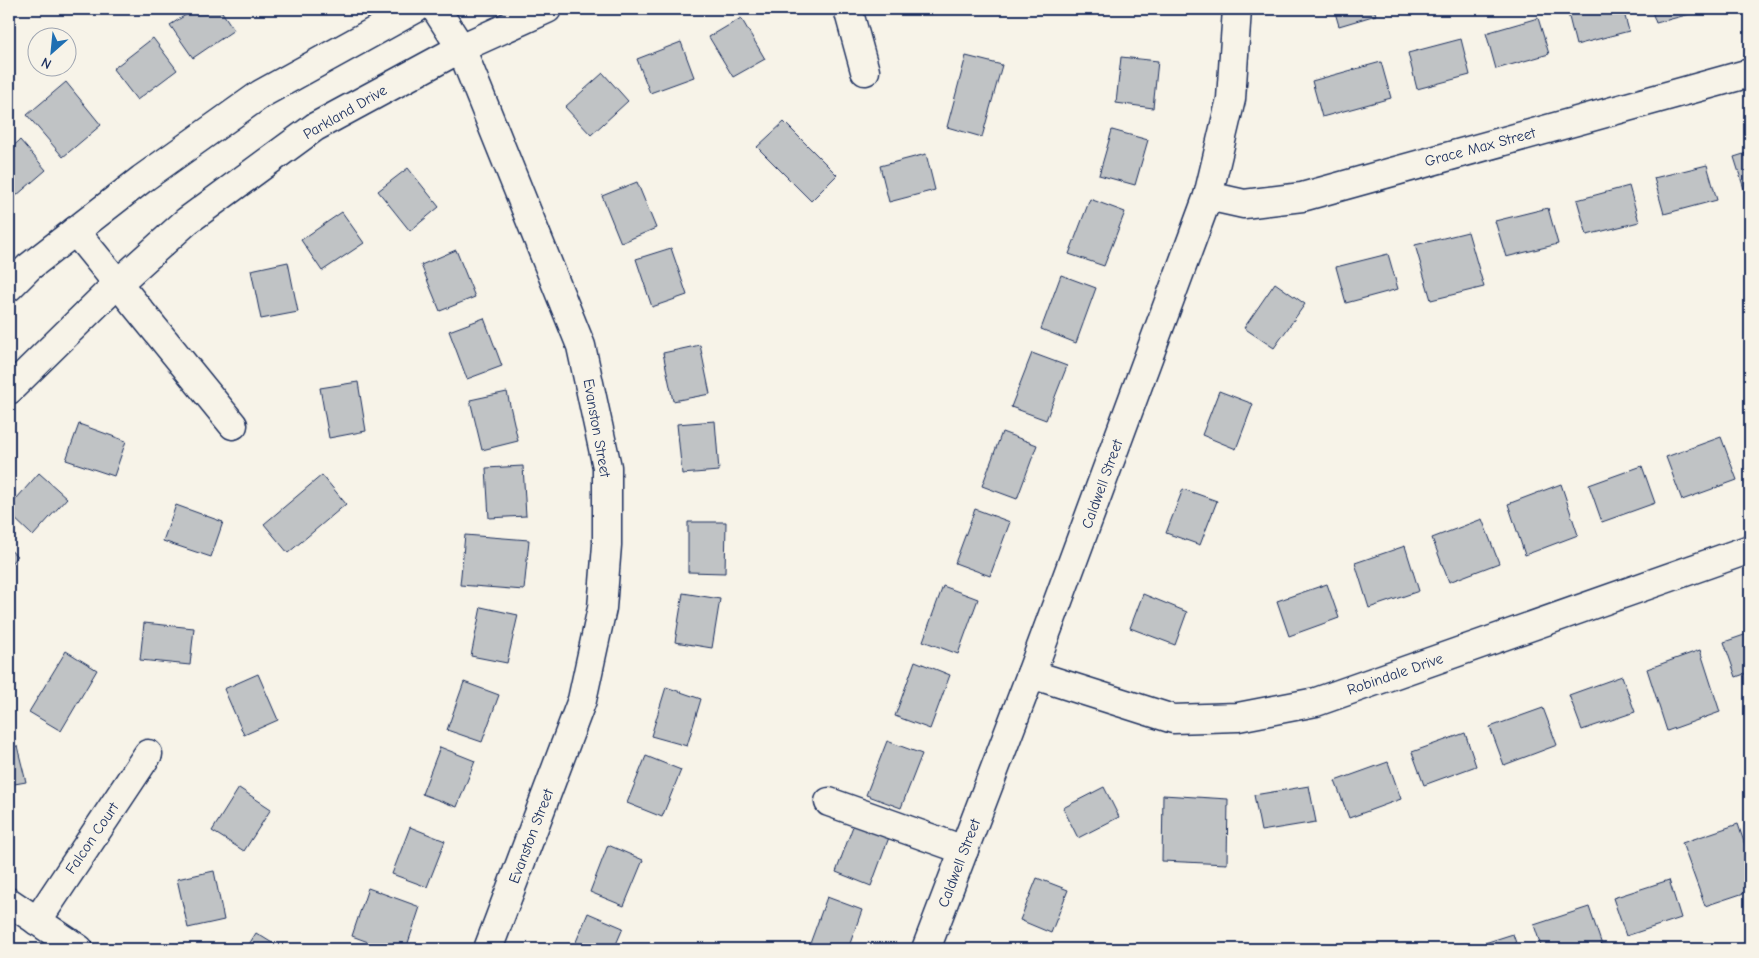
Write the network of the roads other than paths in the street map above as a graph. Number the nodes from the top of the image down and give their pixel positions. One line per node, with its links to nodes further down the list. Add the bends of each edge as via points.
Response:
1 (416, 9): 10 (street, via 261,94)
2 (436, 9): 6 (street, Evanston Street)
3 (547, 9): 6 (street, Parkland Drive)
4 (848, 9): 7 (street)
5 (1237, 9): 9 (street, Caldwell Street, via 1231,99)
6 (461, 48): 11 (street, Parkland Drive, via 315,126 187,221); 23 (street, Evanston Street, via 582,346 607,467 608,545 602,608 582,700)
7 (865, 71)
8 (1750, 73): 9 (street, Grace Max Street, via 1302,197 1244,204)
9 (1208, 196): 16 (street, Caldwell Street)
10 (75, 231): 11 (street); 12 (street, via 28,267)
11 (117, 284): 13 (street, Parkland Drive); 14 (street)
12 (9, 287)
13 (9, 390)
14 (234, 425)
15 (1750, 549): 16 (street, Robindale Drive, via 1316,702 1238,717 1173,719)
16 (1031, 674): 19 (street, Caldwell Street)
17 (148, 754): 21 (street, Falcon Court)
18 (829, 802): 19 (street)
19 (964, 850): 24 (street, Caldwell Street)
20 (9, 902): 21 (street)
21 (37, 921): 22 (street)
22 (79, 949)
23 (488, 949)
24 (926, 949)

